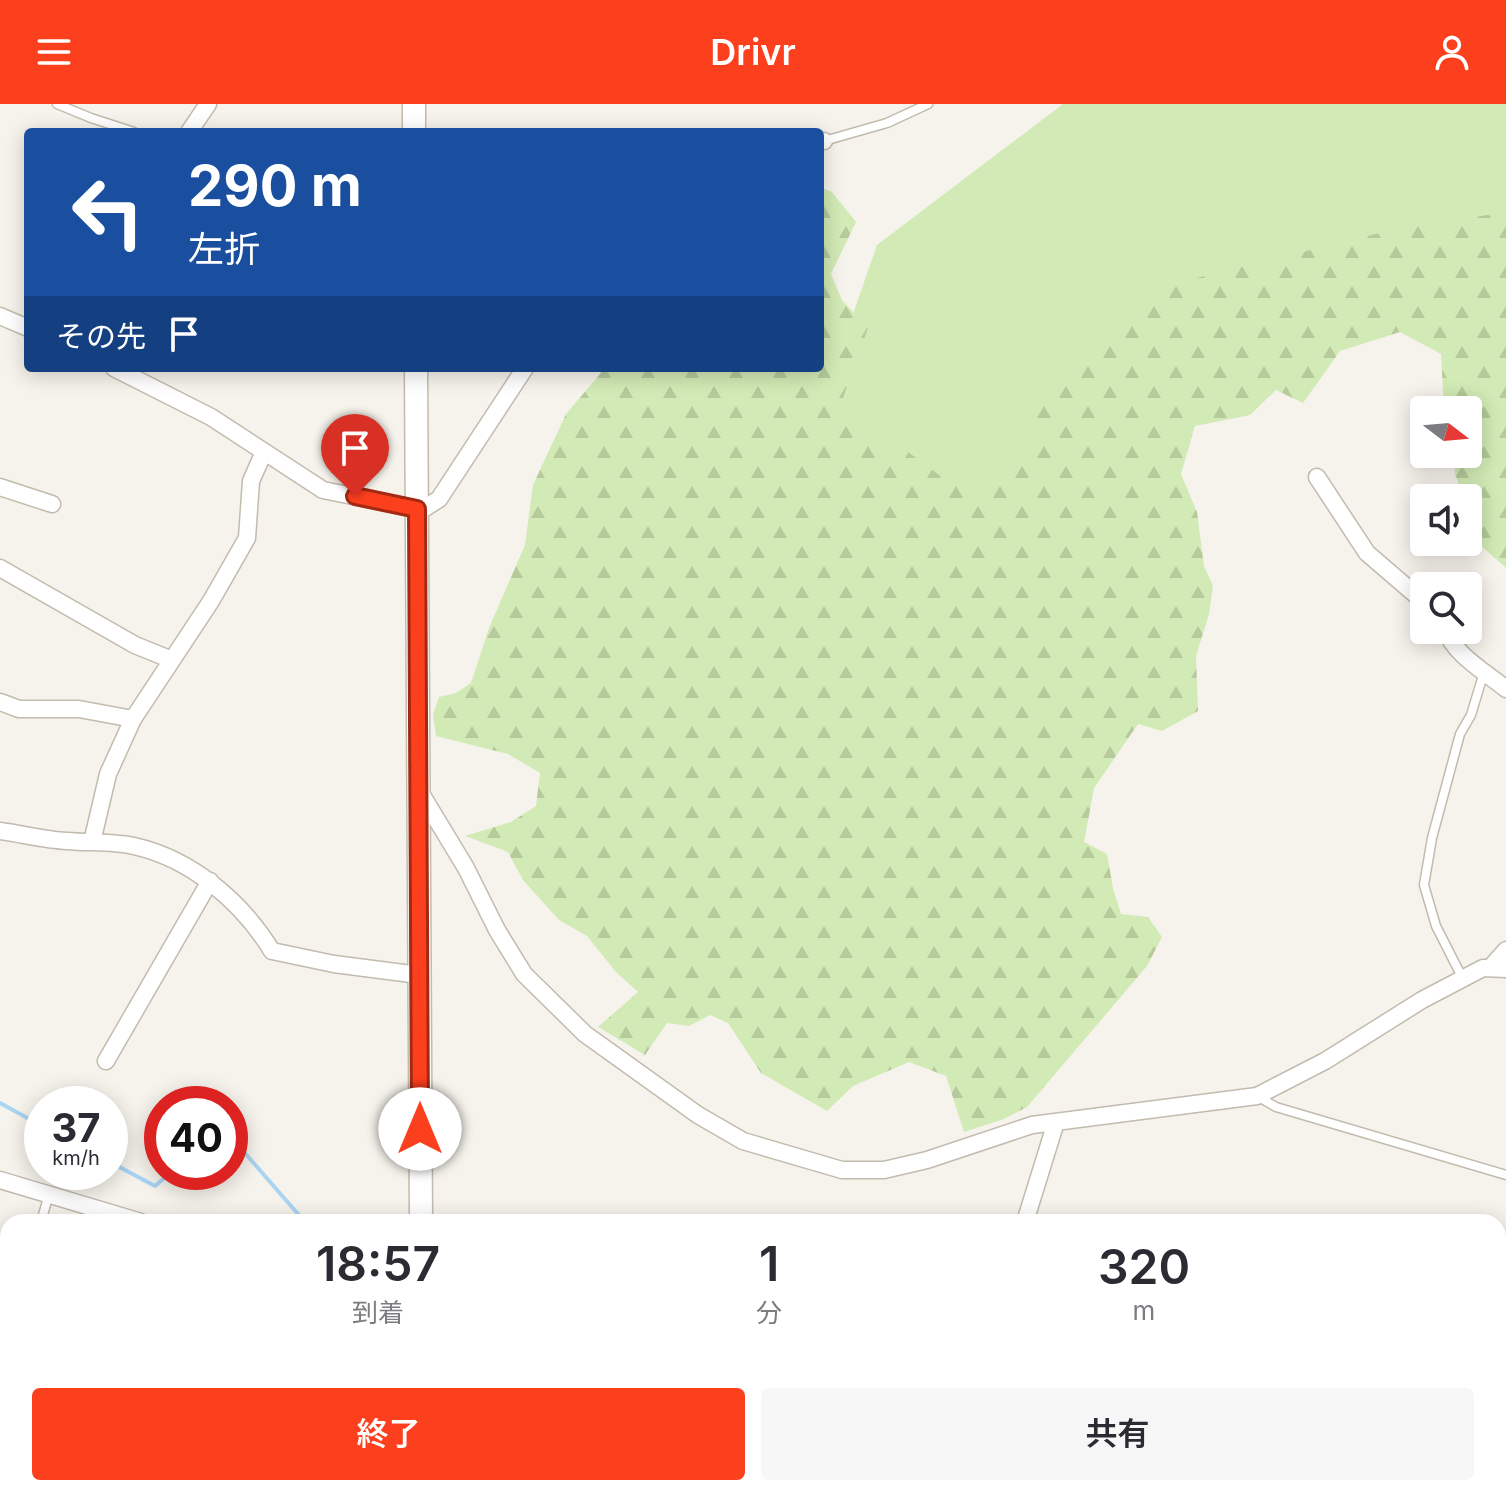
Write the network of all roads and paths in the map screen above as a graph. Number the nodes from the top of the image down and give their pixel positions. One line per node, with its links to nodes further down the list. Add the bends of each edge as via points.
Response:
1 (57, 104): 5 (lane)
2 (208, 104): 6 (street)
3 (414, 104): 7 (street)
4 (928, 104): 8 (lane, via 887,123)
5 (122, 128)
6 (192, 128)
7 (414, 128)
8 (824, 140)
9 (0, 316): 10 (street)
10 (24, 326)
11 (122, 372): 14 (street, via 211,417)
12 (416, 372): 18 (street)
13 (522, 372): 18 (street, via 439,499)
14 (264, 452): 18 (street, via 323,490); 22 (street, via 251,481 247,538)
15 (1317, 477): 20 (street, via 1367,553)
16 (0, 487): 17 (street)
17 (52, 504)
18 (417, 509): 27 (street)
19 (0, 568): 22 (street, via 135,645)
20 (1410, 590)
21 (1454, 644): 23 (street)
22 (172, 660): 26 (street)
23 (1484, 671): 24 (street); 34 (lane, via 1460,734 1424,885 1436,926)
24 (1506, 689)
25 (0, 702): 26 (street, via 19,709 79,709)
26 (133, 719): 29 (street, via 108,774)
27 (418, 787): 33 (street); 37 (street, via 512,956 536,988 585,1034 743,1141 842,1170 884,1170)
28 (0, 831): 29 (street)
29 (92, 842): 30 (street, via 166,856)
30 (210, 881): 33 (street, via 259,930 272,951); 35 (street)
31 (1506, 950): 32 (street)
32 (1498, 968): 34 (street, via 1483,968)
33 (419, 975): 43 (street)
34 (1463, 979): 36 (street)
35 (106, 1061)
36 (1257, 1096): 37 (street); 38 (lane, via 1276,1107)
37 (1056, 1122): 44 (street)
38 (1506, 1175)
39 (0, 1180): 40 (street)
40 (49, 1194): 41 (lane); 42 (street)
41 (43, 1214)
42 (115, 1214)
43 (421, 1214)
44 (1027, 1214)

